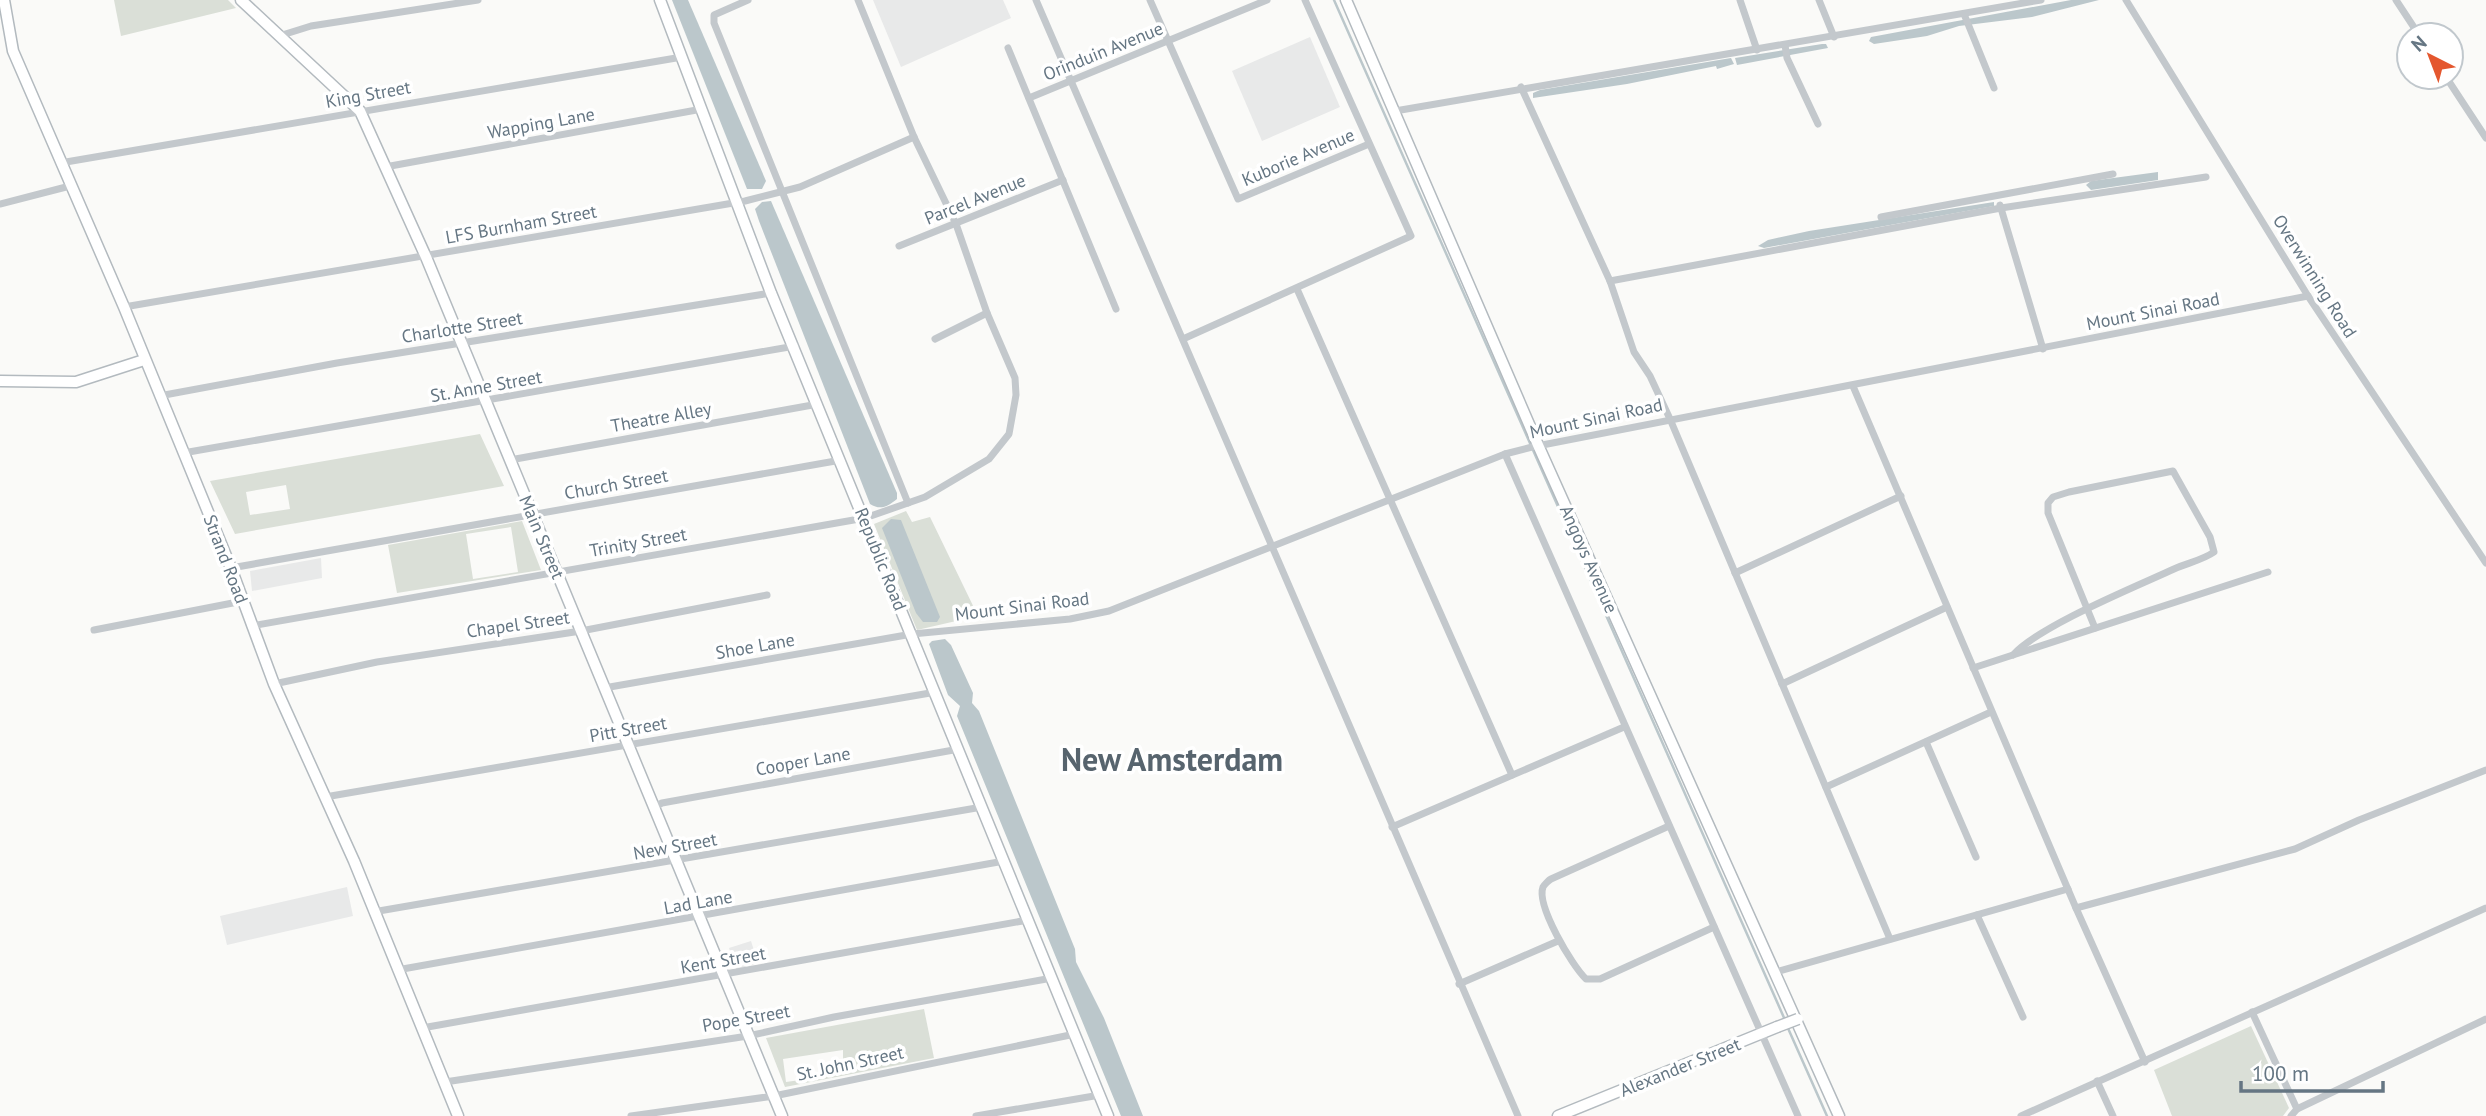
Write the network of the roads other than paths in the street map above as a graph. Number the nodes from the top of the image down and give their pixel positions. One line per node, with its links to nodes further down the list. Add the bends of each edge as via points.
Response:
1 (4, 0): 38 (street, Strand Road, via 13,51)
2 (241, 0): 19 (street, Main Street)
3 (478, 0): 19 (street, via 311,26)
4 (660, 0): 25 (street, Republic Road)
5 (748, 0): 44 (street, via 714,15 714,23)
6 (858, 0): 35 (street, Trinity Street)
7 (1036, 0): 26 (street)
8 (1150, 0): 21 (street)
9 (1267, 0): 21 (street, Orinduin Avenue)
10 (1305, 0): 37 (street)
11 (1346, 0): 33 (street, Angoys Avenue)
12 (1740, 0): 24 (street)
13 (1819, 0): 20 (street)
14 (2041, 0): 17 (street)
15 (2126, 0): 56 (street, Overwinning Road)
16 (2396, 0): 18 (street)
17 (1964, 14): 20 (street); 28 (street)
18 (2409, 21)
19 (279, 36): 32 (street, Main Street)
20 (1834, 37): 22 (street)
21 (1169, 42): 26 (street, Orinduin Avenue); 37 (street, Kuborie Avenue, via 1238,199)
22 (1785, 47): 24 (street); 34 (street)
23 (1008, 48): 30 (street)
24 (1757, 50): 27 (street)
25 (682, 57): 31 (street, Republic Road); 32 (street, King Street)
26 (1073, 81): 30 (street, Orinduin Avenue); 61 (street)
27 (1521, 87): 33 (street); 53 (street)
28 (1994, 88)
29 (2455, 91): 36 (street)
30 (1029, 99): 42 (street)
31 (702, 109): 39 (street, Wapping Lane); 46 (street, Republic Road)
32 (360, 111): 38 (street, King Street); 39 (street, Main Street)
33 (1395, 111): 72 (street, Angoys Avenue)
34 (1818, 124)
35 (914, 137): 44 (street, LFS Burnham Street); 50 (street, Trinity Street)
36 (2486, 138)
37 (1369, 144): 54 (street, via 1411,236)
38 (60, 163): 43 (street, Strand Road)
39 (385, 167): 52 (street, Main Street)
40 (2113, 174): 45 (street)
41 (2206, 177): 48 (street)
42 (1063, 180): 50 (street, Parcel Avenue); 58 (street)
43 (70, 187): 47 (street); 57 (street, Strand Road)
44 (780, 192): 46 (street, LFS Burnham Street); 79 (street)
45 (1998, 196): 48 (street); 49 (street)
46 (736, 201): 52 (street, LFS Burnham Street); 55 (street, Republic Road)
47 (0, 204)
48 (2001, 208): 53 (street); 64 (street)
49 (1881, 217)
50 (956, 223): 51 (street, Parcel Avenue); 59 (street, Trinity Street)
51 (899, 246)
52 (426, 257): 57 (street, LFS Burnham Street); 62 (street, Main Street)
53 (1610, 281): 71 (street, via 1634,352)
54 (1297, 289): 61 (street); 78 (street)
55 (771, 293): 62 (street, Charlotte Street); 63 (street, Republic Road)
56 (2308, 296): 64 (street, Mount Sinai Road); 83 (street, Overwinning Road)
57 (124, 307): 65 (street, Strand Road)
58 (1116, 309)
59 (988, 313): 60 (street); 79 (street, Trinity Street, via 1015,378 1009,434 989,459 953,483)
60 (935, 339)
61 (1183, 339): 82 (street)
62 (461, 344): 68 (street, Charlotte Street); 69 (street, Main Street)
63 (794, 346): 69 (street, St. Anne Street); 70 (street, Republic Road)
64 (2042, 349): 67 (street, Mount Sinai Road)
65 (144, 360): 66 (street, via 76,382); 68 (street, Strand Road)
66 (0, 381)
67 (1853, 386): 71 (street, Mount Sinai Road); 77 (street)
68 (159, 396): 73 (street, Strand Road)
69 (486, 403): 73 (street, St. Anne Street); 75 (street, Main Street)
70 (818, 404): 75 (street, Theatre Alley); 76 (street, Republic Road)
71 (1670, 419): 72 (street, Mount Sinai Road); 87 (street)
72 (1535, 446): 74 (street, Mount Sinai Road); 130 (street, Angoys Avenue)
73 (183, 453): 84 (street, Strand Road)
74 (1505, 454): 78 (street, Mount Sinai Road); 104 (street)
75 (510, 460): 80 (street, Main Street)
76 (841, 460): 80 (street, Church Street); 81 (street, Republic Road)
77 (1900, 496): 87 (street); 90 (street)
78 (1391, 500): 82 (street, Mount Sinai Road); 109 (street)
79 (908, 503): 81 (street, Trinity Street)
80 (533, 515): 84 (street, Church Street); 85 (street, Main Street)
81 (865, 518): 85 (street, Trinity Street); 96 (street, Republic Road)
82 (1273, 545): 96 (street, Mount Sinai Road, via 1109,611); 115 (street)
83 (2486, 563)
84 (231, 568): 89 (street, Strand Road)
85 (556, 572): 92 (street, Trinity Street); 95 (street, Main Street)
86 (2268, 572): 93 (street)
87 (1735, 573): 100 (street)
88 (766, 595): 95 (street, Chapel Street)
89 (243, 601): 92 (street, Strand Road); 94 (street)
90 (1947, 607): 98 (street); 100 (street)
91 (2088, 611): 91 (street, via 2048,503 2070,492 2173,471 2214,552); 93 (street); 97 (street, via 2025,642)
92 (251, 626): 99 (street, Strand Road)
93 (2095, 628): 97 (street)
94 (94, 630)
95 (580, 631): 99 (street, Chapel Street, via 382,661); 101 (street, Main Street)
96 (912, 634): 101 (street, Shoe Lane); 102 (street, Republic Road)
97 (2014, 654): 98 (street)
98 (1973, 668): 103 (street)
99 (274, 684): 111 (street, Strand Road)
100 (1782, 684): 110 (street)
101 (604, 688): 106 (street, Main Street)
102 (936, 692): 106 (street, Pitt Street); 107 (street, Republic Road)
103 (1992, 712): 105 (street); 119 (street)
104 (1624, 727): 109 (street); 114 (street)
105 (1926, 742): 110 (street); 116 (street)
106 (628, 745): 111 (street, Pitt Street); 112 (street, Main Street)
107 (959, 749): 112 (street, Cooper Lane); 113 (street, Republic Road)
108 (2486, 770): 120 (street, via 2295,849)
109 (1512, 775): 115 (street)
110 (1826, 787): 127 (street)
111 (325, 797): 122 (street, Strand Road)
112 (654, 807): 118 (street, Main Street)
113 (982, 807): 117 (street, Republic Road); 118 (street, New Street)
114 (1669, 826): 126 (street); 128 (street, via 1543,886)
115 (1392, 827): 133 (street)
116 (1976, 857)
117 (1004, 861): 124 (street, Lad Lane); 125 (street, Republic Road)
118 (677, 862): 122 (street, New Street); 124 (street, Main Street)
119 (2068, 889): 120 (street); 123 (street)
120 (2076, 908): 142 (street)
121 (2486, 908): 134 (street)
122 (373, 912): 129 (street, Strand Road)
123 (1977, 915): 127 (street); 135 (street)
124 (700, 918): 129 (street, Lad Lane); 131 (street, Main Street)
125 (1028, 920): 131 (street, Kent Street); 132 (street, Republic Road)
126 (1714, 927): 128 (street, via 1600,979 1586,979); 139 (street)
127 (1890, 939): 130 (street)
128 (1559, 941): 133 (street)
129 (397, 970): 138 (street, Strand Road)
130 (1776, 972): 137 (street, Angoys Avenue)
131 (724, 976): 138 (street, Kent Street); 141 (street, Main Street)
132 (1052, 978): 140 (street, Republic Road); 141 (street, Pope Street)
133 (1459, 984): 153 (street)
134 (2252, 1012): 142 (street); 147 (street)
135 (2023, 1017)
136 (2486, 1019): 147 (street)
137 (1796, 1021): 139 (street, Alexander Street, bridge); 156 (street, Angoys Avenue)
138 (422, 1028): 144 (street, Strand Road)
139 (1763, 1033): 154 (street, Alexander Street); 155 (street)
140 (1075, 1034): 145 (street, Republic Road); 146 (street, St. John Street)
141 (748, 1036): 144 (street, Pope Street); 146 (street, Main Street)
142 (2145, 1062): 143 (street)
143 (2097, 1081): 157 (street); 158 (street)
144 (445, 1082): 148 (street, Strand Road)
145 (1100, 1094): 151 (street); 152 (street, Republic Road)
146 (774, 1096): 149 (street, St. John Street); 150 (street, Main Street)
147 (2297, 1109): 159 (street)
148 (458, 1116)
149 (631, 1116)
150 (782, 1116)
151 (976, 1116)
152 (1108, 1116)
153 (1518, 1116)
154 (1558, 1116)
155 (1797, 1116)
156 (1839, 1116)
157 (2021, 1116)
158 (2113, 1116)
159 (2291, 1116)

